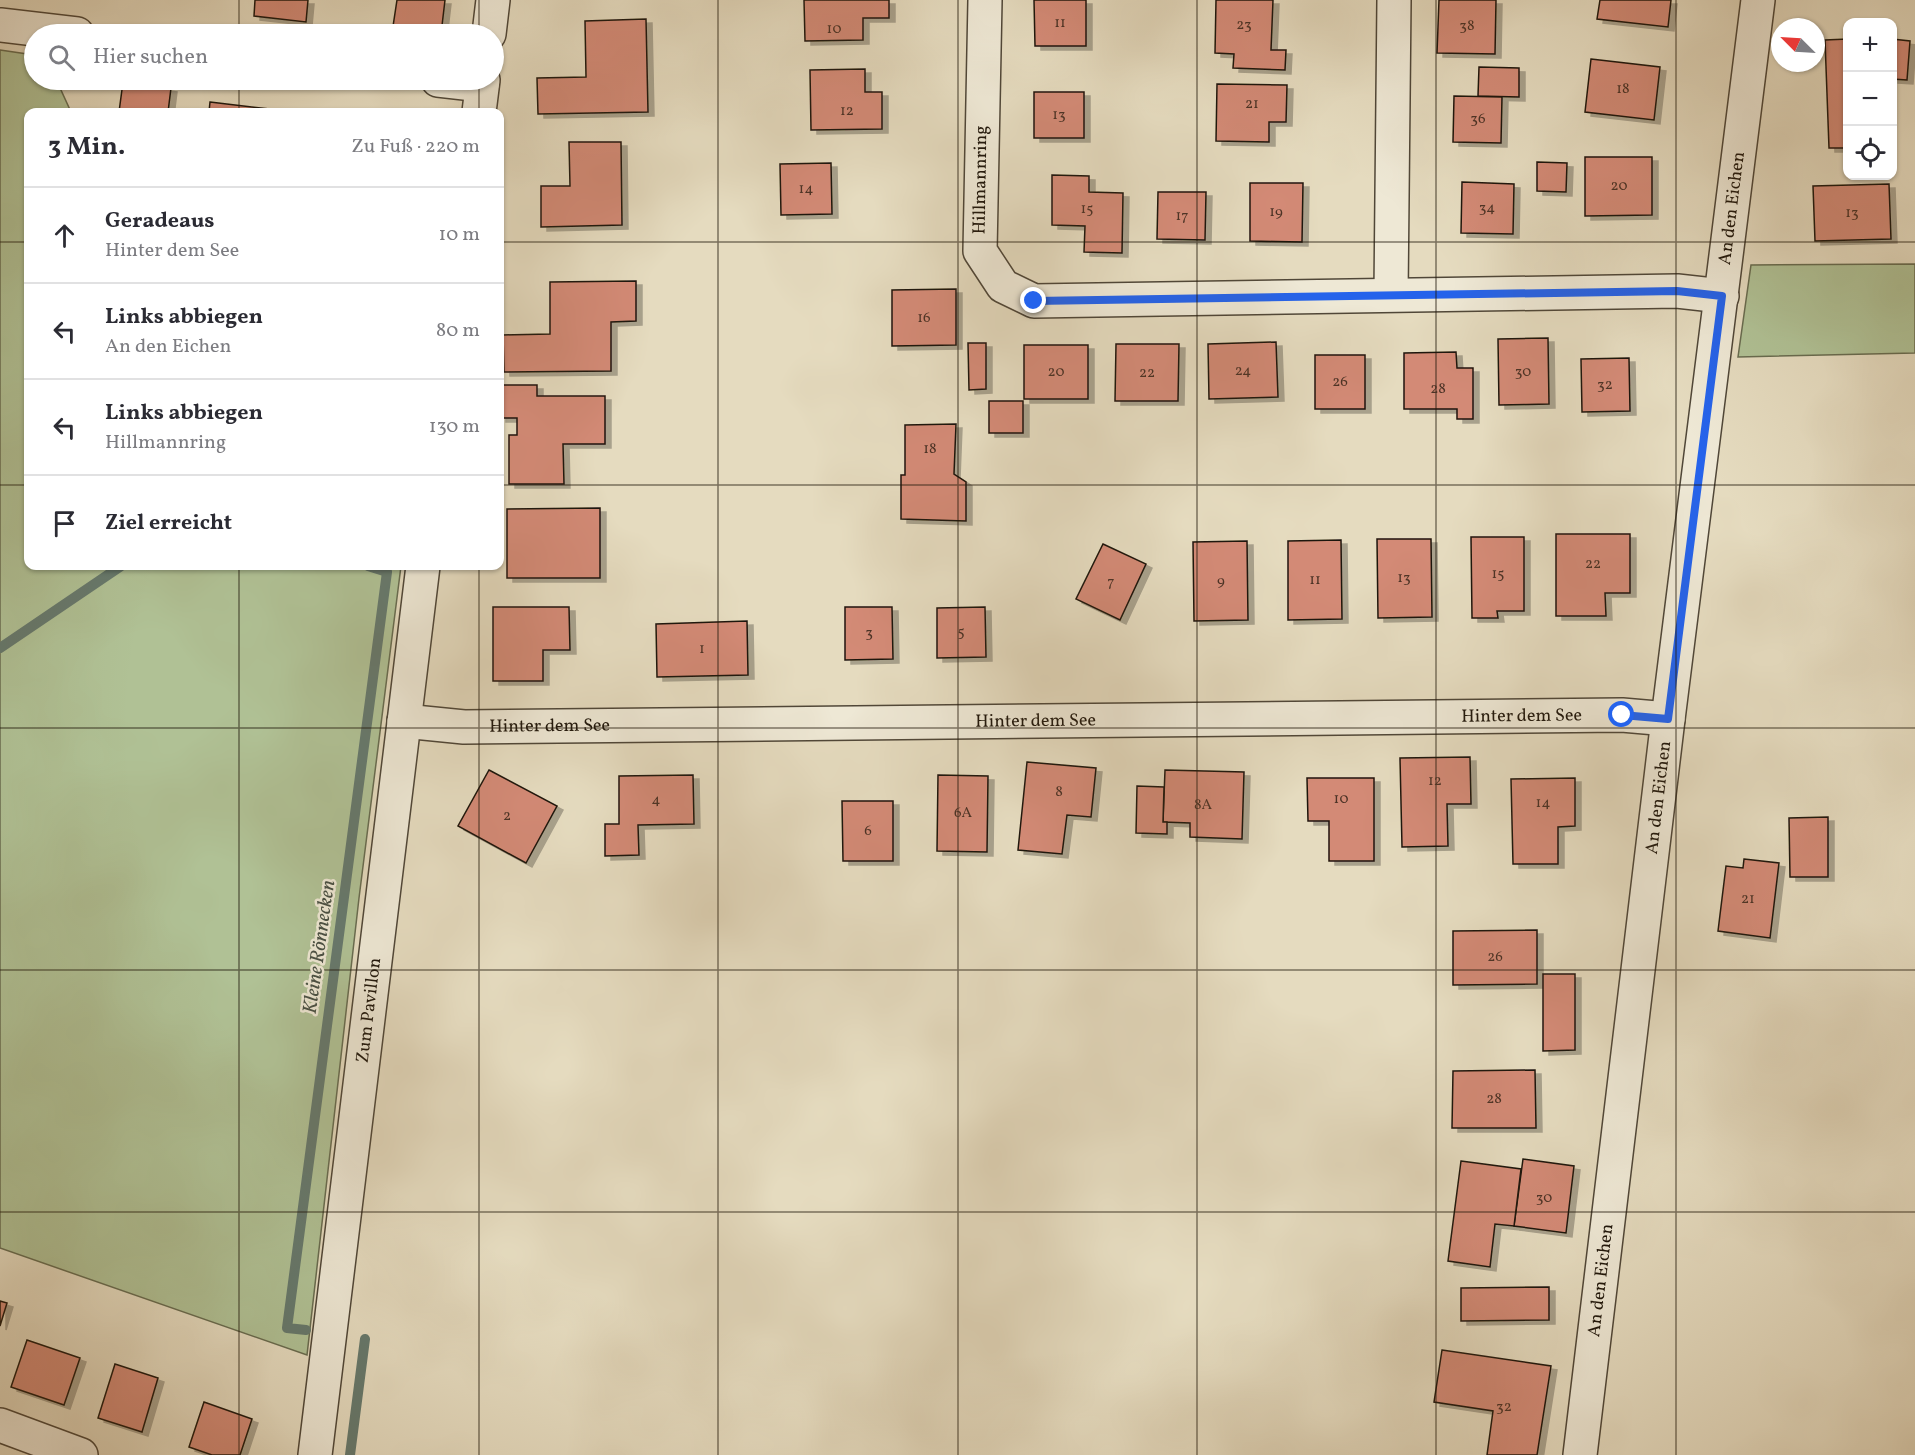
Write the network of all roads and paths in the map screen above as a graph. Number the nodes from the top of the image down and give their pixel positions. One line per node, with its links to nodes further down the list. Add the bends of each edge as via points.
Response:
1 (493, 0): 5 (street)
2 (985, 0): 8 (street, Hillmannring, via 980,251 1003,286 1034,301)
3 (1394, 0): 8 (street)
4 (1758, 0): 9 (street, An den Eichen)
5 (490, 24)
6 (0, 25): 7 (street)
7 (24, 28)
8 (1391, 294): 9 (street, Hillmannring, via 1677,291)
9 (1722, 296): 11 (street, An den Eichen)
10 (423, 570): 12 (street, Zum Pavillon)
11 (1668, 719): 12 (street, Hinter dem See, via 1610,715 476,727); 16 (street, An den Eichen)
12 (404, 721): 15 (street, Zum Pavillon)
13 (0, 1425): 14 (street)
14 (81, 1455)
15 (315, 1455)
16 (1580, 1455)

